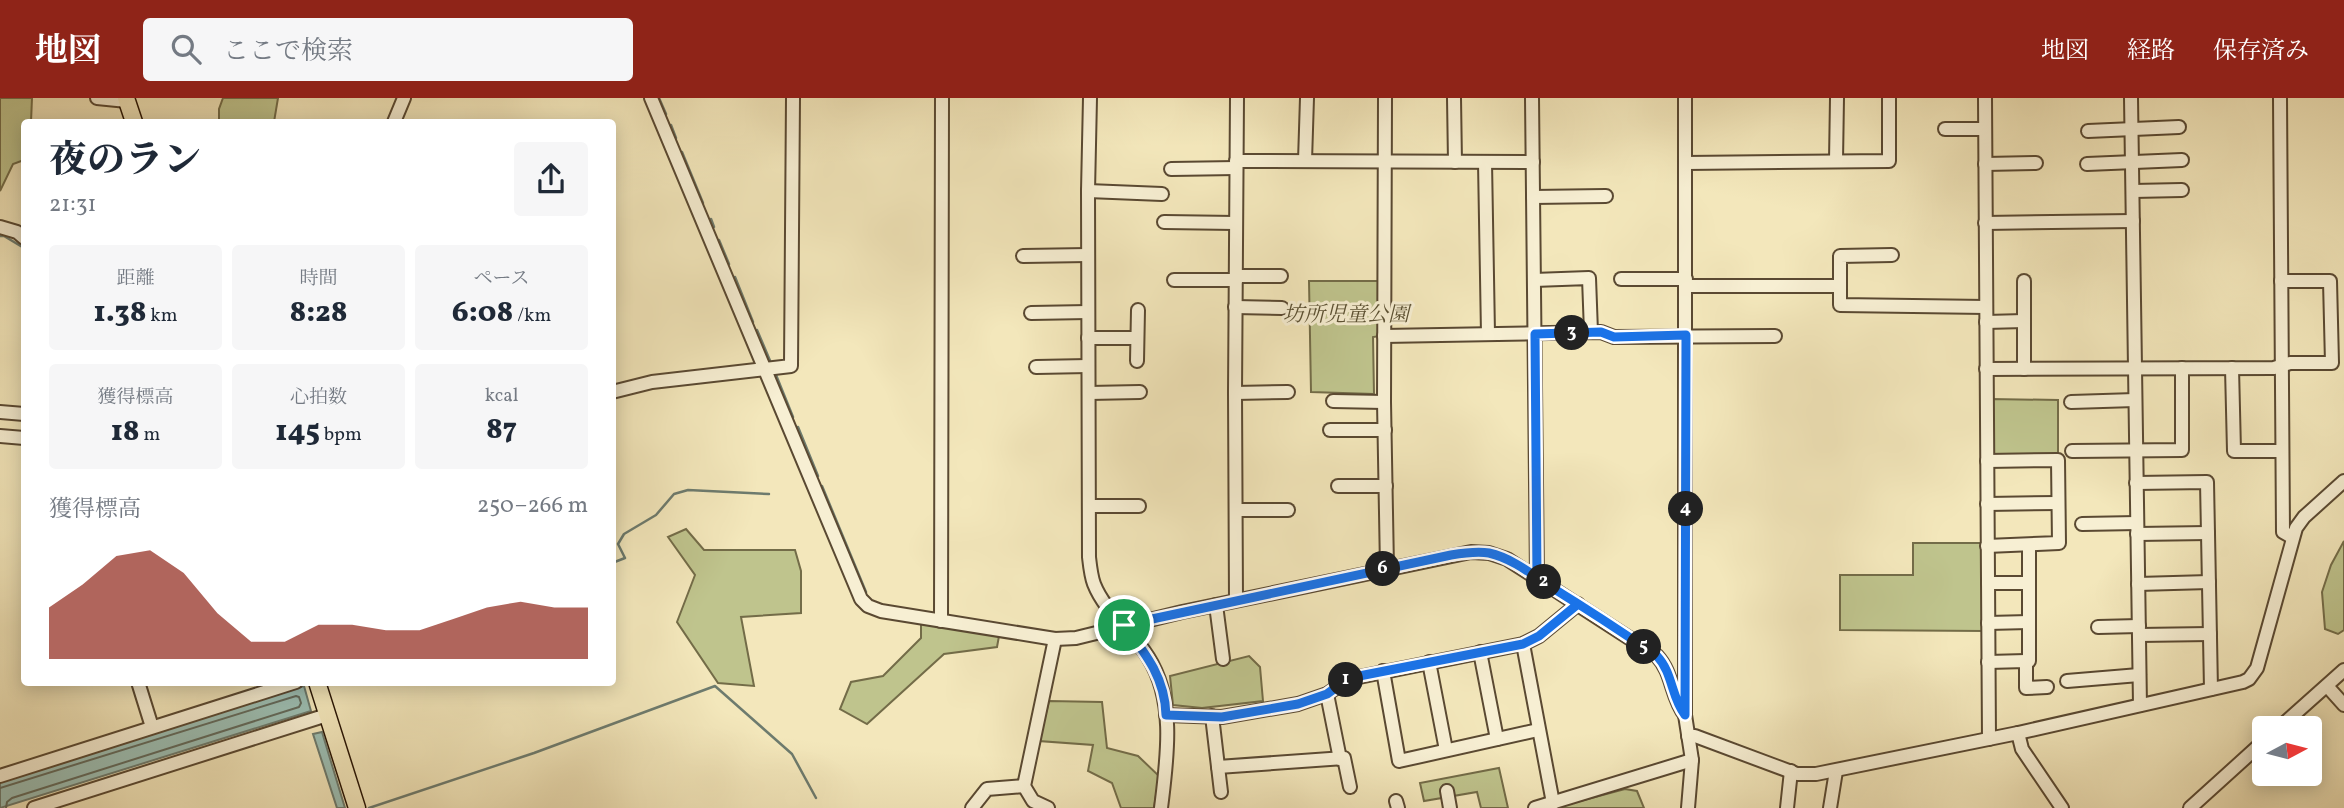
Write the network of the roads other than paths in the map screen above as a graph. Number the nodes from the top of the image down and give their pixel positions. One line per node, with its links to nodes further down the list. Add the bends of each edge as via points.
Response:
1 (97, 98): 18 (street)
2 (404, 98): 20 (street)
3 (652, 98): 87 (street)
4 (793, 98): 87 (street, via 791,366)
5 (942, 98): 134 (street)
6 (1090, 98): 41 (street)
7 (1237, 98): 36 (street)
8 (1307, 98): 27 (street)
9 (1385, 98): 28 (street)
10 (1454, 98): 29 (street)
11 (1532, 98): 31 (street)
12 (1685, 98): 34 (street)
13 (1836, 98): 32 (street)
14 (1889, 98): 32 (street, via 1889,161)
15 (1985, 98): 23 (street)
16 (2131, 98): 24 (street)
17 (2280, 98): 61 (street)
18 (127, 100): 19 (main road)
19 (133, 119)
20 (395, 119)
21 (2179, 127): 24 (street)
22 (1945, 129): 23 (street)
23 (1985, 129): 37 (street)
24 (2132, 129): 25 (street); 33 (street)
25 (2088, 131)
26 (2182, 160): 33 (street)
27 (1304, 161): 28 (street); 36 (street)
28 (1384, 161): 29 (street); 76 (street)
29 (1455, 162): 30 (street)
30 (1485, 162): 31 (street); 73 (street)
31 (1533, 162): 45 (street)
32 (1836, 162): 34 (street)
33 (2132, 162): 38 (street); 42 (street)
34 (1686, 163): 62 (street)
35 (2036, 163): 37 (street)
36 (1236, 164): 39 (street); 48 (street)
37 (1985, 164): 49 (street)
38 (2087, 164)
39 (1171, 169)
40 (2182, 190): 42 (street)
41 (1088, 191): 43 (street); 52 (street)
42 (2133, 191): 46 (street)
43 (1162, 194)
44 (1606, 196): 45 (street)
45 (1533, 197): 56 (street)
46 (2133, 221): 49 (street); 84 (street)
47 (1164, 222): 48 (street)
48 (1235, 223): 59 (street)
49 (1985, 223): 65 (street)
50 (0, 227): 51 (street)
51 (21, 235)
52 (1088, 255): 54 (street); 68 (street)
53 (1892, 255): 63 (street, via 1840,256)
54 (1023, 256)
55 (1281, 276): 59 (street, via 1240,276)
56 (1534, 279): 72 (street, via 1589,278); 74 (street)
57 (1622, 279): 62 (street)
58 (1174, 280): 59 (street)
59 (1235, 280): 64 (street)
60 (2024, 281): 70 (street)
61 (2281, 281): 81 (street); 81 (street, via 2330,281 2332,363)
62 (1686, 282): 63 (street); 75 (street)
63 (1840, 286): 65 (street, via 1840,305)
64 (1235, 307): 66 (street); 94 (street)
65 (1986, 307): 71 (street)
66 (1282, 308)
67 (1138, 310): 79 (street)
68 (1088, 312): 69 (street); 78 (street)
69 (1031, 313)
70 (2024, 321): 71 (street); 89 (street)
71 (1986, 322): 88 (street)
72 (1591, 332): 74 (street); 75 (street, via 1614,337)
73 (1488, 334): 74 (street); 76 (street)
74 (1535, 334): 126 (street)
75 (1686, 335): 77 (street); 163 (street)
76 (1384, 336): 97 (street)
77 (1775, 336)
78 (1088, 338): 79 (street); 82 (street)
79 (1138, 338): 80 (street)
80 (1137, 361)
81 (2282, 365): 86 (street); 107 (street)
82 (1088, 366): 83 (street); 93 (street)
83 (1036, 367)
84 (2134, 368): 85 (street); 89 (street); 95 (street)
85 (2182, 368): 86 (street); 105 (street, via 2182,450)
86 (2232, 368): 107 (street, via 2234,451)
87 (764, 369): 90 (street); 134 (street, via 861,599 881,611)
88 (1986, 369): 89 (street); 108 (street)
89 (2024, 369)
90 (616, 391)
91 (1140, 392): 93 (street)
92 (1289, 392): 94 (street)
93 (1088, 393): 115 (street)
94 (1235, 393): 117 (street)
95 (2135, 400): 98 (street); 105 (street)
96 (1333, 401): 97 (street)
97 (1384, 402): 102 (street)
98 (2071, 402)
99 (0, 412): 100 (street)
100 (21, 414)
101 (1330, 430): 102 (street)
102 (1385, 430): 112 (street)
103 (0, 436): 104 (street)
104 (21, 438)
105 (2136, 450): 106 (street); 110 (street)
106 (2072, 451)
107 (2282, 451): 122 (street, via 2283,532)
108 (1987, 461): 113 (street, via 2058,460); 114 (street)
109 (2344, 481): 122 (street, via 2304,517)
110 (2136, 483): 120 (street); 121 (street, via 2207,482)
111 (1338, 486): 112 (street)
112 (1386, 486): 125 (street)
113 (2058, 503): 114 (street); 123 (street, via 2059,542)
114 (1987, 504): 124 (street)
115 (1089, 506): 116 (street); 137 (street, via 1093,583)
116 (1139, 506)
117 (1236, 510): 118 (street); 131 (street)
118 (1288, 510)
119 (2082, 524): 120 (street)
120 (2137, 529): 121 (street); 130 (street)
121 (2208, 533): 127 (street)
122 (2292, 537): 157 (street, via 2257,668 2243,682)
123 (2029, 545): 124 (street); 129 (street)
124 (1987, 546): 128 (street)
125 (1387, 568): 126 (street, via 1471,552 1489,553); 131 (street)
126 (1537, 578): 132 (street)
127 (2209, 582): 130 (street); 140 (street)
128 (1988, 583): 129 (street); 136 (street)
129 (2029, 583): 135 (street)
130 (2138, 584): 139 (street)
131 (1236, 600): 133 (street)
132 (1578, 604): 142 (street); 163 (street, via 1657,656)
133 (1216, 605): 137 (street); 144 (street)
134 (941, 621): 141 (street)
135 (2029, 622): 136 (street); 147 (street)
136 (1988, 623): 146 (street)
137 (1124, 625): 141 (street); 162 (street, via 1148,657 1163,688)
138 (2098, 627): 139 (street)
139 (2139, 631): 140 (street); 150 (street)
140 (2210, 634): 157 (street)
141 (1055, 639): 180 (street)
142 (1523, 644): 143 (street); 167 (street)
143 (1480, 652): 145 (street); 171 (street)
144 (1223, 659)
145 (1429, 662): 149 (street); 172 (street)
146 (1988, 662): 147 (street); 170 (street)
147 (2026, 662): 156 (street, via 2026,688)
148 (2344, 670): 152 (street)
149 (1382, 671): 158 (street, via 1349,678); 172 (street, via 1399,761)
150 (2139, 675): 151 (street); 159 (street)
151 (2067, 681)
152 (2327, 685): 160 (street); 165 (street)
153 (139, 686): 166 (street)
154 (283, 686): 166 (street)
155 (318, 686): 161 (main road)
156 (2047, 687)
157 (2211, 689): 159 (street)
158 (1327, 694): 164 (street, via 1298,704); 174 (street)
159 (2140, 705): 168 (street)
160 (2344, 705)
161 (327, 715): 185 (street); 186 (main road)
162 (1166, 715): 164 (street); 189 (street)
163 (1685, 715): 169 (street)
164 (1212, 716): 176 (street)
165 (2293, 716)
166 (152, 727): 179 (street)
167 (1538, 730): 171 (street); 184 (street)
168 (2018, 733): 170 (street); 195 (street, via 2022,749)
169 (1688, 736): 175 (street); 177 (street)
170 (1989, 738): 178 (street)
171 (1497, 739): 172 (street)
172 (1446, 750)
173 (2252, 752): 196 (street)
174 (1340, 759): 176 (street); 181 (street, via 1344,758)
175 (1692, 760): 184 (street); 192 (street)
176 (1218, 767): 183 (street)
177 (1791, 771): 178 (street, via 1806,775); 193 (street)
178 (1836, 771): 194 (street)
179 (0, 776)
180 (1024, 786): 187 (street, via 987,789); 188 (street, via 1033,801)
181 (1350, 787)
182 (1447, 791): 190 (street)
183 (1221, 792)
184 (1553, 803): 191 (street)
185 (34, 808)
186 (357, 808)
187 (972, 808)
188 (1048, 808)
189 (1161, 808)
190 (1451, 808)
191 (1535, 808)
192 (1688, 808)
193 (1787, 808)
194 (1830, 808)
195 (2062, 808)
196 (2190, 808)

